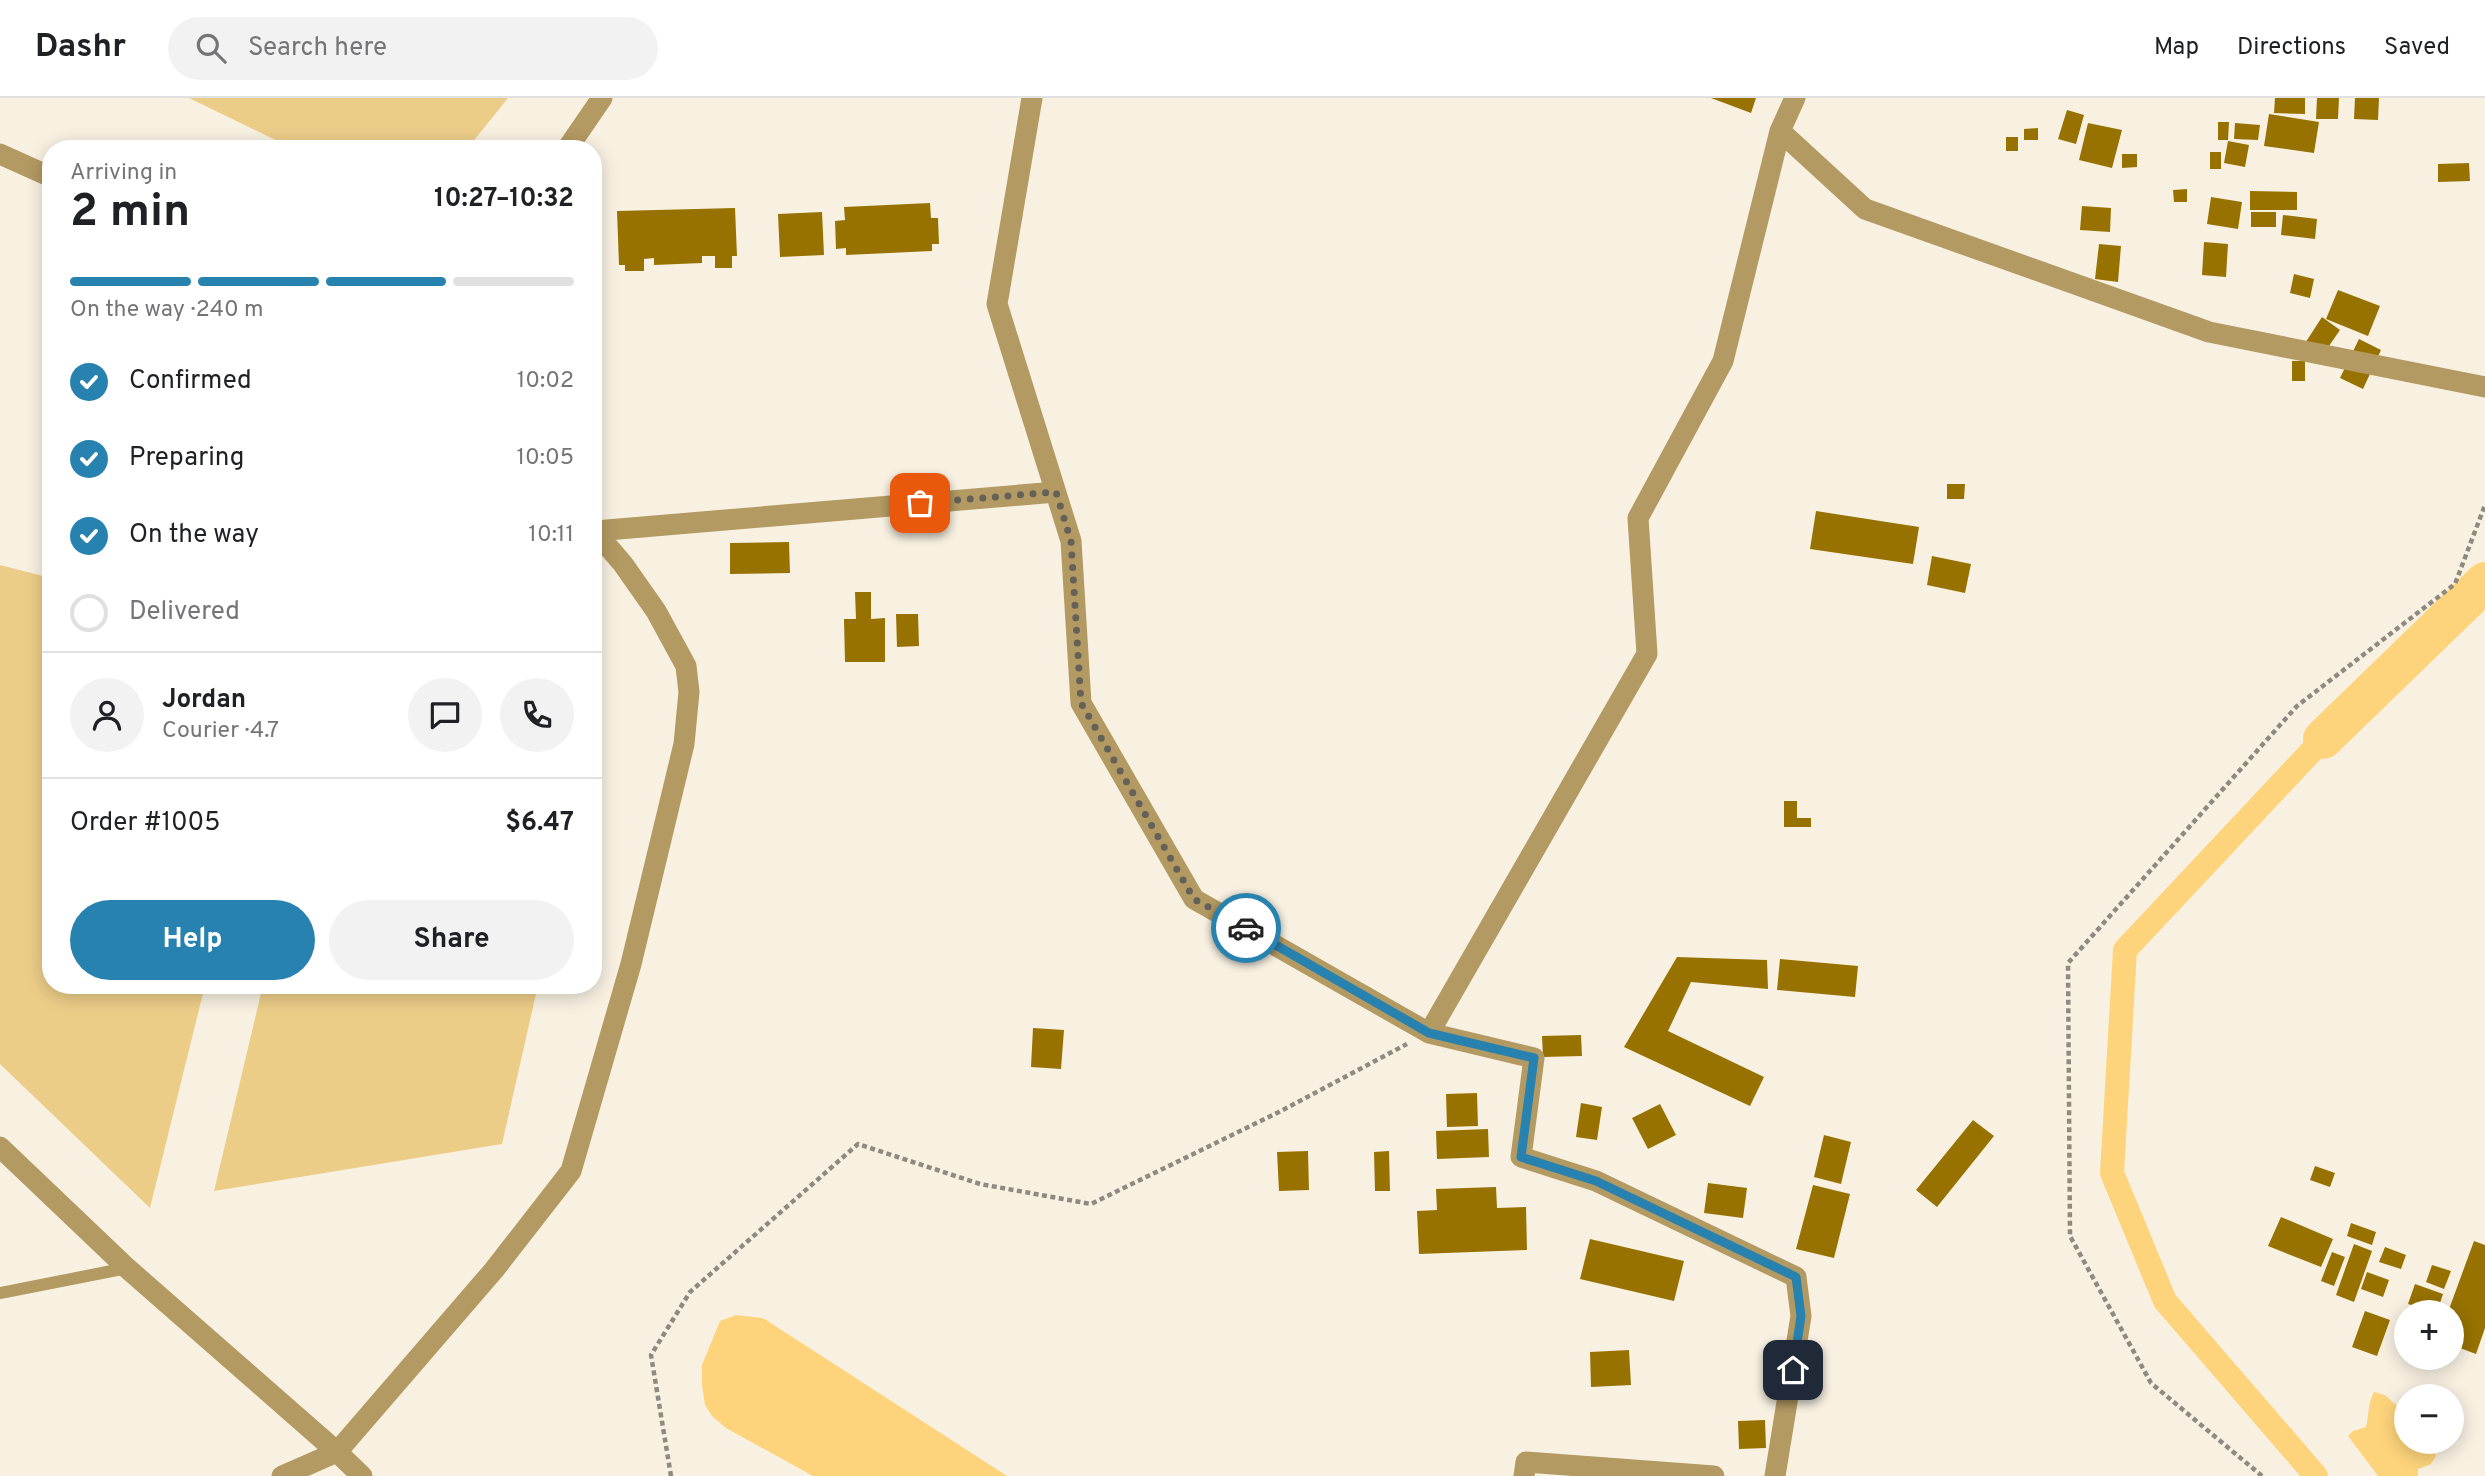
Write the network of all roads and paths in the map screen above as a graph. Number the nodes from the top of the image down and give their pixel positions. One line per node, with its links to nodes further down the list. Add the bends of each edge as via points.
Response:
1 (601, 98): 5 (street)
2 (1032, 98): 9 (street, via 997,303)
3 (1795, 98): 4 (street)
4 (1780, 131): 8 (street, via 1865,209 2209,332); 13 (street, via 1723,360 1639,518 1647,654)
5 (573, 140)
6 (0, 154): 7 (street)
7 (42, 173)
8 (2485, 387)
9 (1056, 492): 11 (street); 13 (street, via 1071,541 1081,703 1194,899)
10 (2485, 505): 24 (path, via 2455,584 2297,706 2068,963 2070,1236 2151,1383)
11 (602, 529)
12 (602, 539): 17 (street, via 656,611 686,666 689,692 684,744 631,964 571,1171 494,1270)
13 (1429, 1033): 20 (path, via 1091,1204 980,1184 858,1144 690,1292 651,1355); 23 (street, via 1534,1058 1521,1157 1596,1181 1796,1277 1801,1316)
14 (0, 1147): 15 (street)
15 (127, 1268): 16 (lane); 17 (street)
16 (0, 1293)
17 (337, 1452): 18 (street); 19 (street)
18 (282, 1476)
19 (362, 1476)
20 (671, 1476)
21 (1524, 1476): 22 (street, via 1527,1462)
22 (1714, 1476)
23 (1775, 1476)
24 (2262, 1476)

